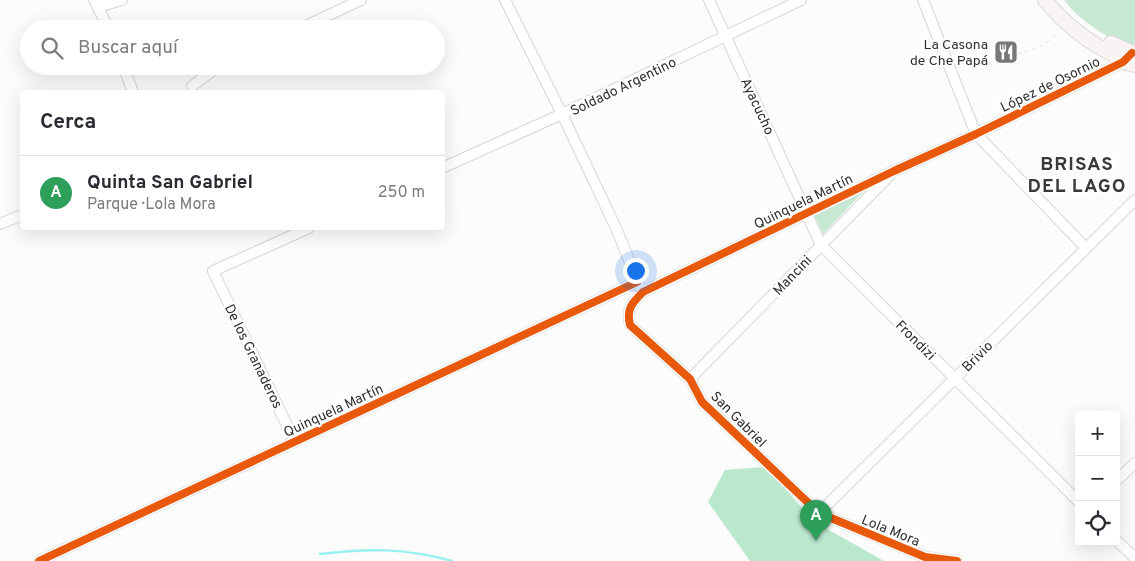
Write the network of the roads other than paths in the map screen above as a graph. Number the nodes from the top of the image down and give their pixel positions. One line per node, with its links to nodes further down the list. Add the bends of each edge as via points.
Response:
1 (122, 0): 9 (street, via 105,5)
2 (361, 0): 11 (street)
3 (505, 0): 18 (street)
4 (709, 0): 12 (street, Ayacucho)
5 (801, 0): 12 (street, Soldado Argentino)
6 (923, 0): 19 (street)
7 (1045, 0): 13 (main road, via 1071,28 1103,50 1120,58)
8 (1057, 0): 13 (main road, via 1071,16)
9 (95, 2): 10 (street)
10 (104, 20)
11 (318, 20)
12 (726, 36): 18 (street, Soldado Argentino); 23 (street, Ayacucho)
13 (1131, 58): 19 (street, López de Osornio)
14 (126, 75): 17 (street)
15 (207, 75): 16 (street)
16 (192, 86)
17 (132, 90)
18 (562, 114): 20 (street, Soldado Argentino); 29 (street, via 616,228)
19 (976, 134): 21 (street, Quinquela Martín); 28 (street)
20 (445, 167)
21 (894, 171): 23 (street, Quinquela Martín); 27 (street, Mancini)
22 (1135, 200): 28 (street, Brivio)
23 (807, 212): 27 (street, Frondizi); 30 (street, Quinquela Martín)
24 (20, 216): 25 (street)
25 (0, 224)
26 (304, 230): 33 (street, De los Granaderos, via 212,271)
27 (821, 245): 31 (street, Frondizi); 32 (street, Mancini)
28 (1086, 248): 31 (street, Brivio)
29 (637, 282): 30 (street); 33 (street, Quinquela Martín)
30 (643, 292): 32 (street, San Gabriel, via 630,305 630,325)
31 (955, 378): 36 (street, Frondizi); 37 (street, Brivio)
32 (690, 379): 37 (street, San Gabriel, via 702,402)
33 (295, 442): 40 (street, Quinquela Martín)
34 (1135, 462): 35 (street)
35 (1120, 477)
36 (1078, 501)
37 (818, 513): 41 (street, Lola Mora, via 926,557)
38 (1120, 544): 39 (street)
39 (1135, 558)
40 (39, 561)
41 (957, 561)

